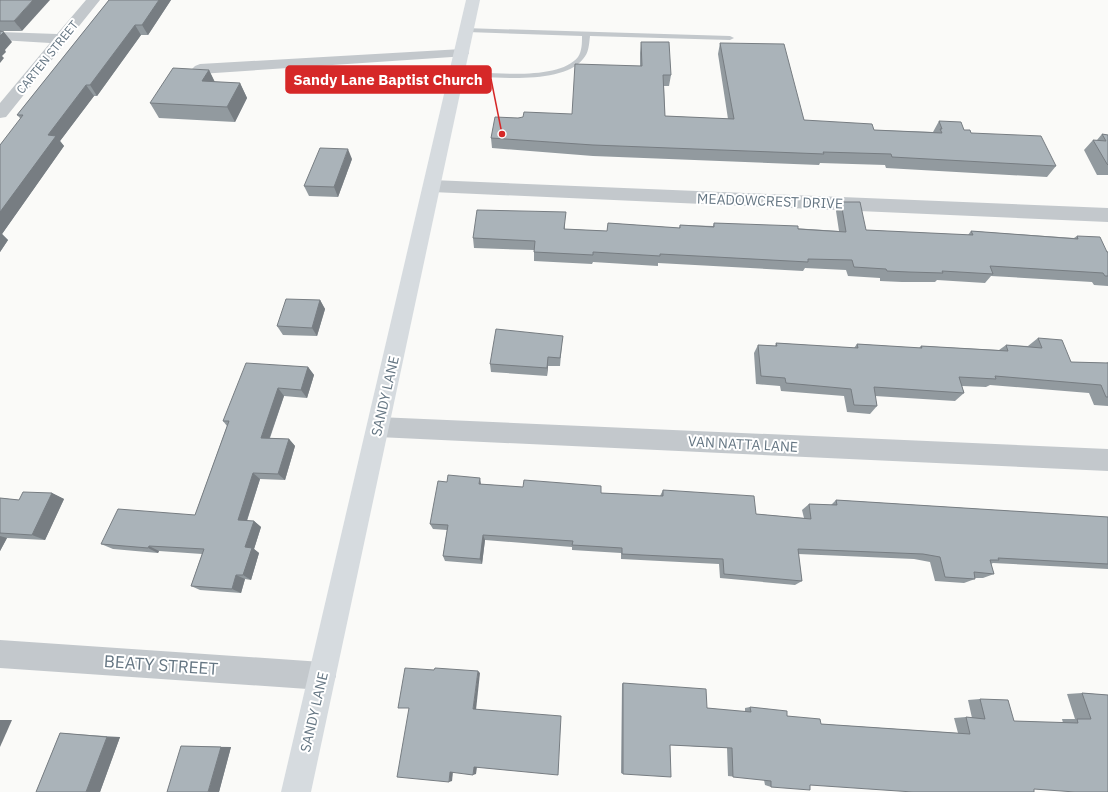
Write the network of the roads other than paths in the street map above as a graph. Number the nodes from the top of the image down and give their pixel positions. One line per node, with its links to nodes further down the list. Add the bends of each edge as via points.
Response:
1 (93, 0): 7 (street, CARTEN STREET)
2 (473, 0): 3 (street, SANDY LANE)
3 (467, 30): 4 (lane); 8 (street, SANDY LANE)
4 (586, 34): 6 (lane); 8 (lane, via 585,51 580,59 569,67 552,72 537,75)
5 (0, 36): 7 (street)
6 (730, 38)
7 (61, 39): 10 (street, CARTEN STREET)
8 (459, 63): 9 (street); 11 (street, SANDY LANE)
9 (200, 69)
10 (0, 113)
11 (432, 186): 12 (street, MEADOWCREST DRIVE); 13 (street, SANDY LANE)
12 (1108, 215)
13 (378, 427): 14 (street, VAN NATTA LANE); 16 (street, SANDY LANE)
14 (1108, 460)
15 (0, 654): 16 (street, BEATY STREET)
16 (322, 676): 17 (street, SANDY LANE)
17 (296, 792)

